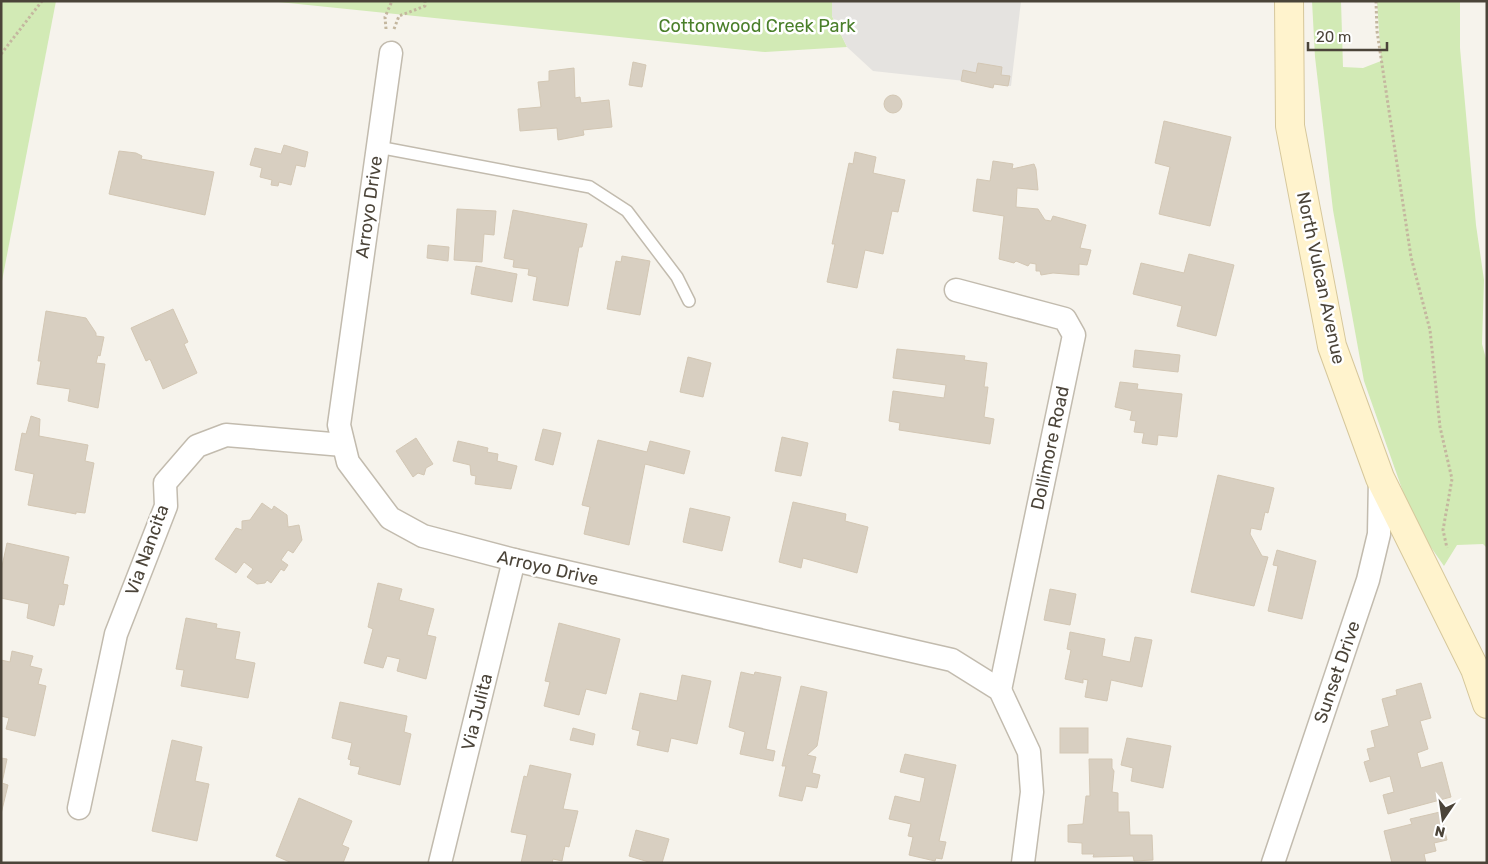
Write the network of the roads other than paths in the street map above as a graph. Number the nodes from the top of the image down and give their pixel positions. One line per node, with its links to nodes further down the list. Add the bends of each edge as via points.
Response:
1 (1289, 1): 7 (main road, North Vulcan Avenue, via 1290,126 1319,279 1332,346)
2 (389, 48): 3 (street, Arroyo Drive)
3 (378, 147): 5 (lane, via 590,187 627,211 677,277); 6 (street, Arroyo Drive, via 339,425)
4 (956, 290): 9 (street, Dollimore Road, via 1065,319 1074,335)
5 (689, 301)
6 (343, 445): 8 (street, Arroyo Drive, via 348,462 390,518 423,536); 11 (street, Via Nancita, via 226,435 197,446 165,483 166,506 116,634)
7 (1380, 478): 10 (main road, North Vulcan Avenue, via 1475,669); 14 (street, Sunset Drive, via 1378,534 1368,580)
8 (514, 560): 9 (street, Arroyo Drive, via 952,660); 12 (street, Via Julita)
9 (1000, 690): 13 (street, via 1029,752 1032,792)
10 (1487, 704)
11 (79, 808)
12 (440, 863)
13 (1023, 863)
14 (1273, 863)

